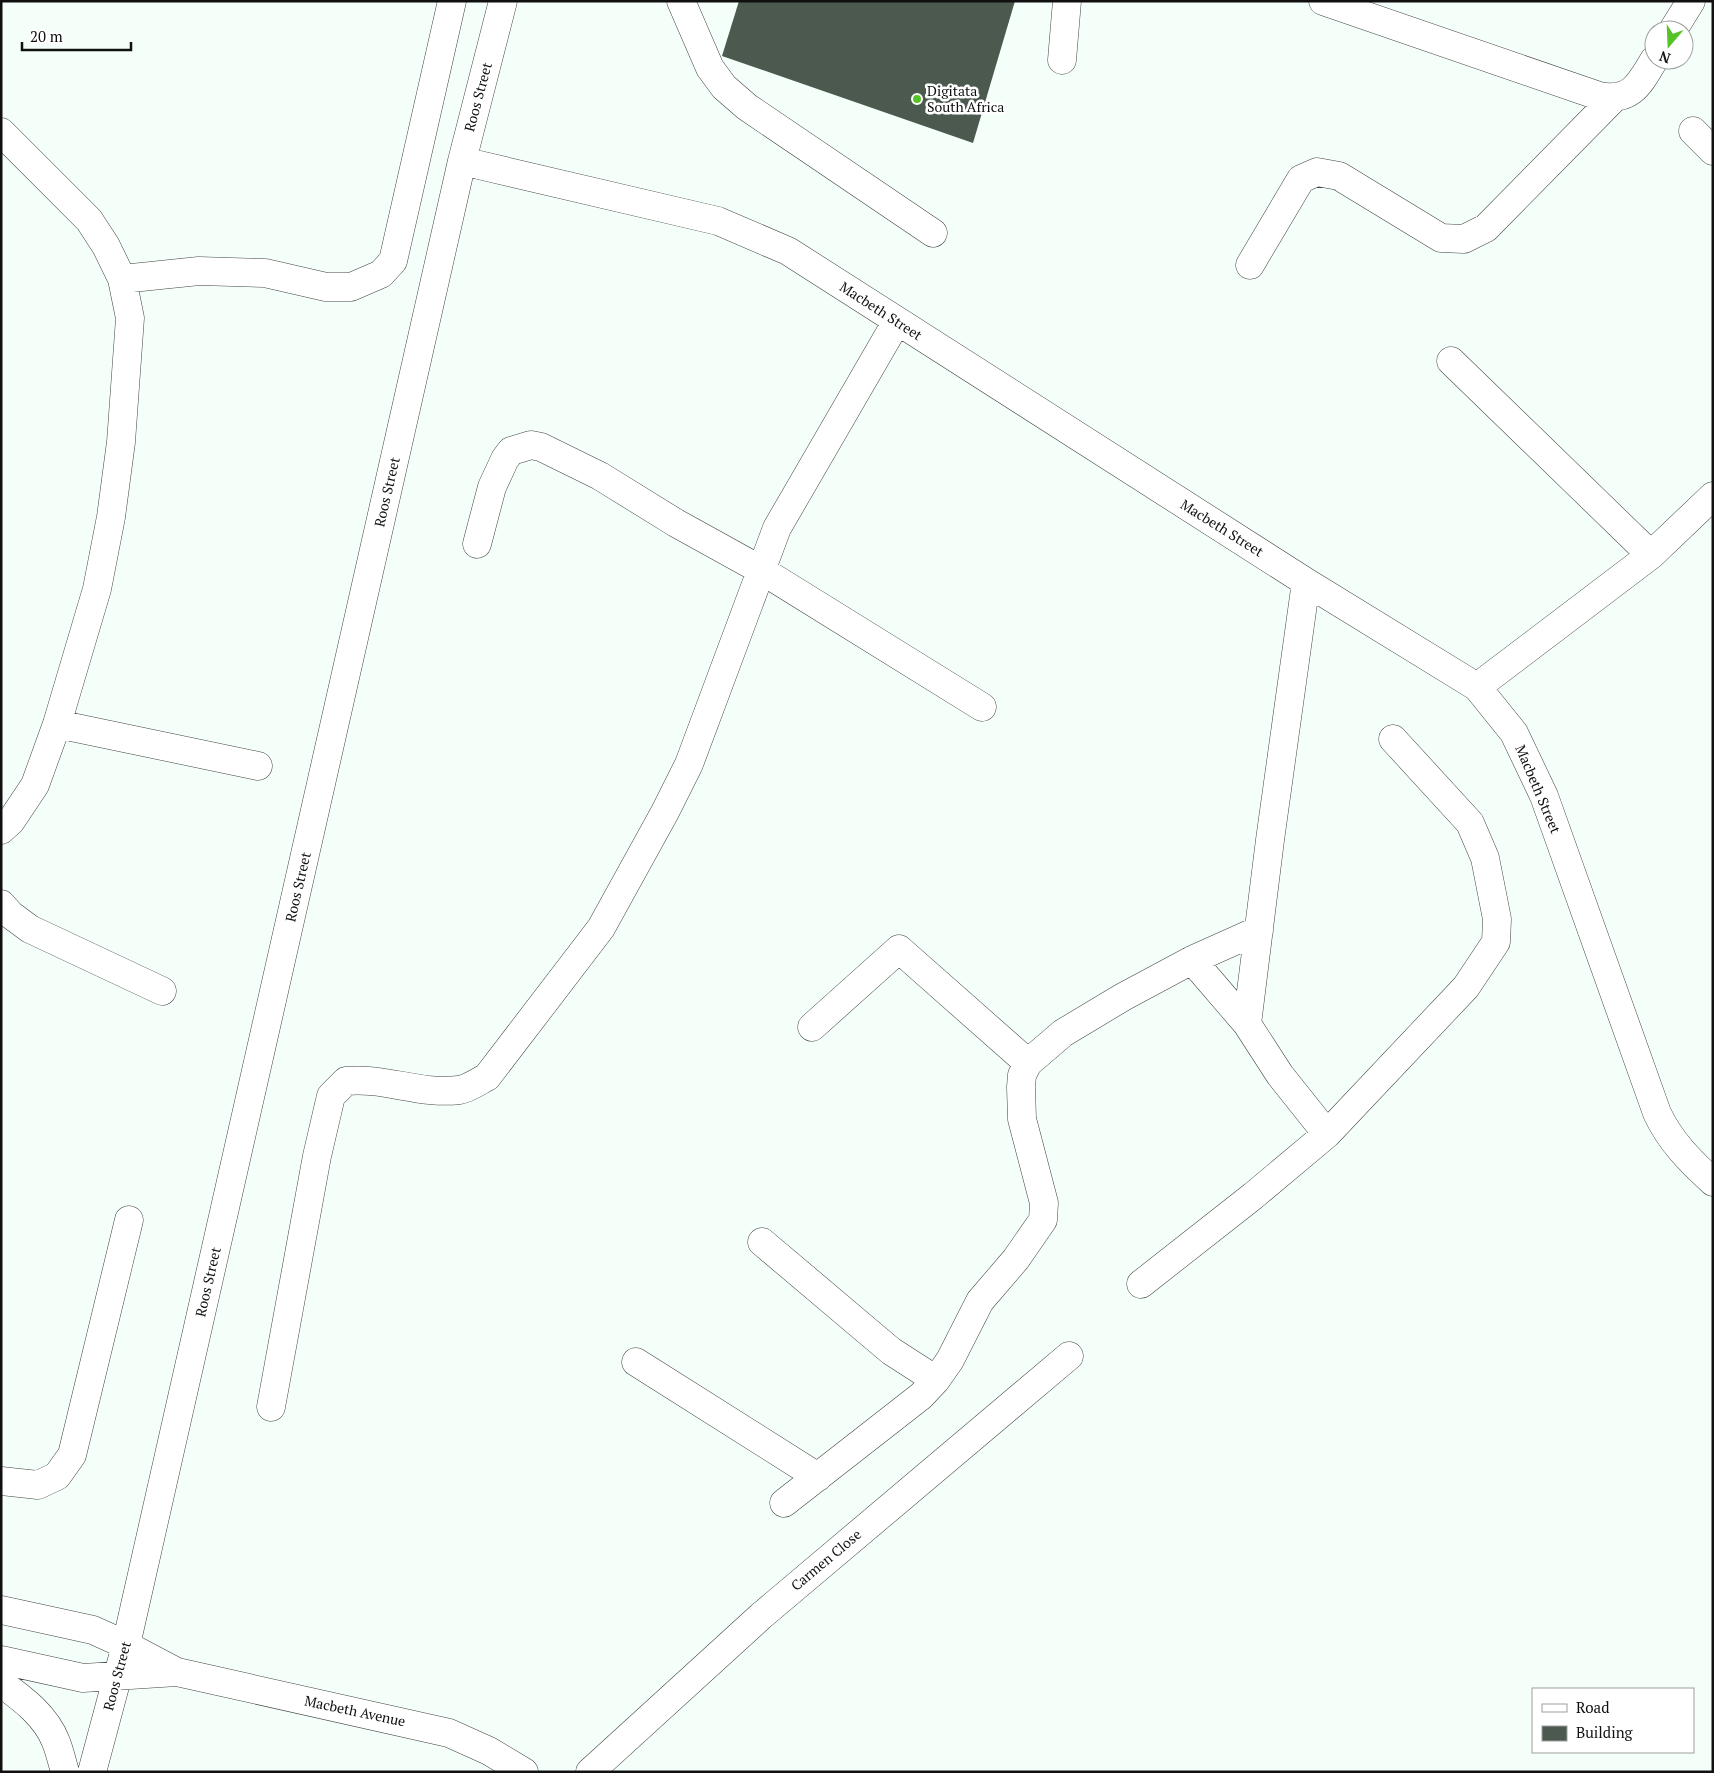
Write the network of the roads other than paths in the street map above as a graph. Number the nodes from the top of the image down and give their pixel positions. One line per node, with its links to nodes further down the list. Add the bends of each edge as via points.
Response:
1 (452, 1): 17 (street, via 393,261 381,274 350,287 326,287 265,273 199,271)
2 (503, 1): 14 (street, Roos Street)
3 (681, 1): 15 (street, via 710,68 724,87 747,107)
4 (1067, 1): 8 (street)
5 (1323, 1): 10 (street, via 1599,96)
6 (1692, 1): 7 (street)
7 (1680, 20)
8 (1062, 60)
9 (1647, 70): 10 (street, via 1628,94)
10 (1613, 98): 16 (street, via 1486,228 1464,239 1441,238 1339,176 1317,172 1301,180)
11 (1694, 131): 13 (street)
12 (1, 132): 17 (street, via 89,220)
13 (1713, 151)
14 (462, 161): 18 (street, Macbeth Street, via 718,220 788,252); 51 (street, Roos Street)
15 (933, 233)
16 (1250, 265)
17 (122, 279): 27 (street, via 130,318 121,442 111,517 98,589)
18 (897, 321): 23 (street, via 777,528); 24 (street, Macbeth Street)
19 (1451, 361): 22 (street)
20 (1713, 496): 22 (street)
21 (477, 544): 23 (street, via 492,487 504,459 511,451 530,445 541,447 600,476)
22 (1650, 555): 25 (street)
23 (761, 570): 26 (street); 46 (street, via 689,764 665,812 601,928 487,1077 461,1090 434,1090 364,1079 346,1081 331,1096)
24 (1306, 582): 25 (street, Macbeth Street); 32 (street)
25 (1476, 687): 39 (street, Macbeth Street, via 1514,733 1544,796 1664,1129 1676,1146)
26 (982, 707)
27 (57, 724): 29 (street); 30 (street, via 35,785 11,821)
28 (1394, 739): 38 (street, via 1470,823 1485,858 1497,919 1496,942 1466,987)
29 (258, 766)
30 (1, 830)
31 (1, 904): 34 (street, via 30,929)
32 (1259, 930): 33 (street); 35 (street)
33 (1192, 960): 35 (street); 37 (street, via 1063,1033)
34 (162, 991)
35 (1247, 1024): 38 (street, via 1280,1075)
36 (812, 1027): 37 (street, via 900,949)
37 (1028, 1063): 45 (street, via 1022,1075 1022,1119 1044,1203 1043,1220 1016,1259 980,1301 954,1353)
38 (1327, 1134): 42 (street)
39 (1709, 1169)
40 (129, 1220): 48 (street, via 72,1455 57,1476 38,1485)
41 (762, 1242): 45 (street, via 891,1351)
42 (1141, 1284)
43 (1068, 1356): 59 (street, Carmen Close, via 761,1616)
44 (636, 1362): 47 (street)
45 (936, 1380): 47 (street, via 921,1396)
46 (271, 1407)
47 (818, 1477): 49 (street)
48 (1, 1481)
49 (784, 1503)
50 (1, 1610): 51 (street, Macbeth Avenue, via 93,1630)
51 (126, 1644): 53 (street, Macbeth Avenue); 54 (street, Roos Street)
52 (1, 1660): 54 (street, Macbeth Avenue, via 83,1678)
53 (177, 1672): 54 (street, Macbeth Avenue); 58 (street, Macbeth Avenue, via 448,1733 489,1751)
54 (117, 1675): 57 (street, Roos Street)
55 (1, 1683): 56 (street, via 26,1701 44,1720 56,1740)
56 (65, 1772)
57 (92, 1772)
58 (524, 1772)
59 (590, 1772)

